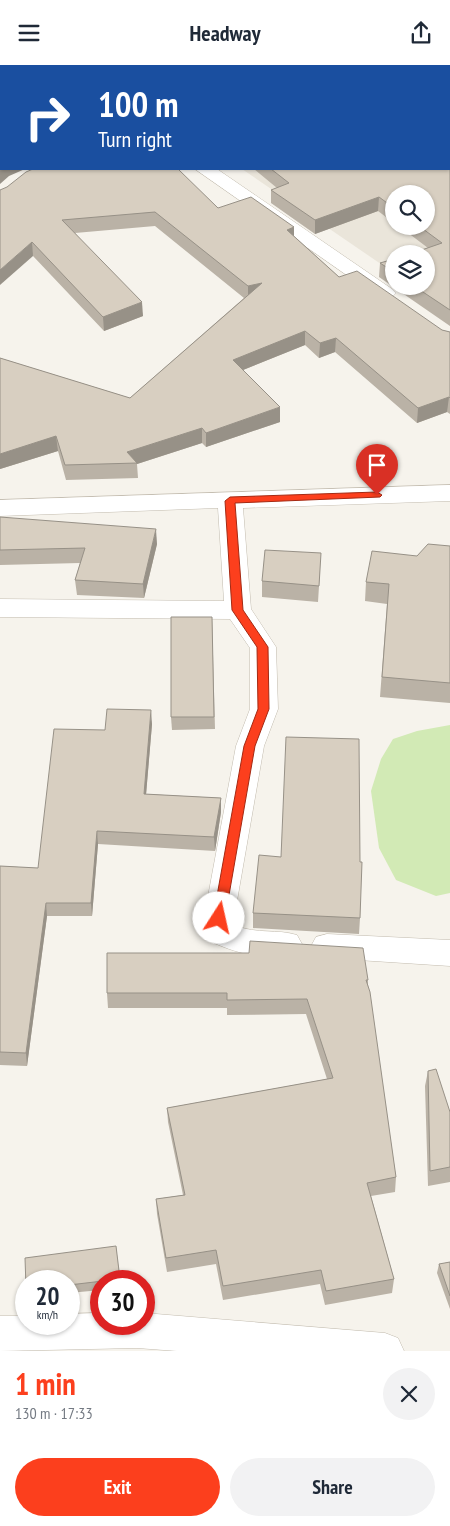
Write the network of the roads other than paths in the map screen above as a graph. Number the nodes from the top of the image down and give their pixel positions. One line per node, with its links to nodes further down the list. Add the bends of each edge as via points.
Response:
1 (206, 170): 2 (street)
2 (403, 306)
3 (450, 493): 4 (street)
4 (230, 501): 5 (street); 7 (street)
5 (0, 509)
6 (0, 609): 7 (street)
7 (238, 610): 8 (street, via 263,647 264,709 250,746 219,918 225,934 242,942)
8 (450, 953)
9 (0, 1334): 10 (street, via 137,1330)
10 (385, 1351)

